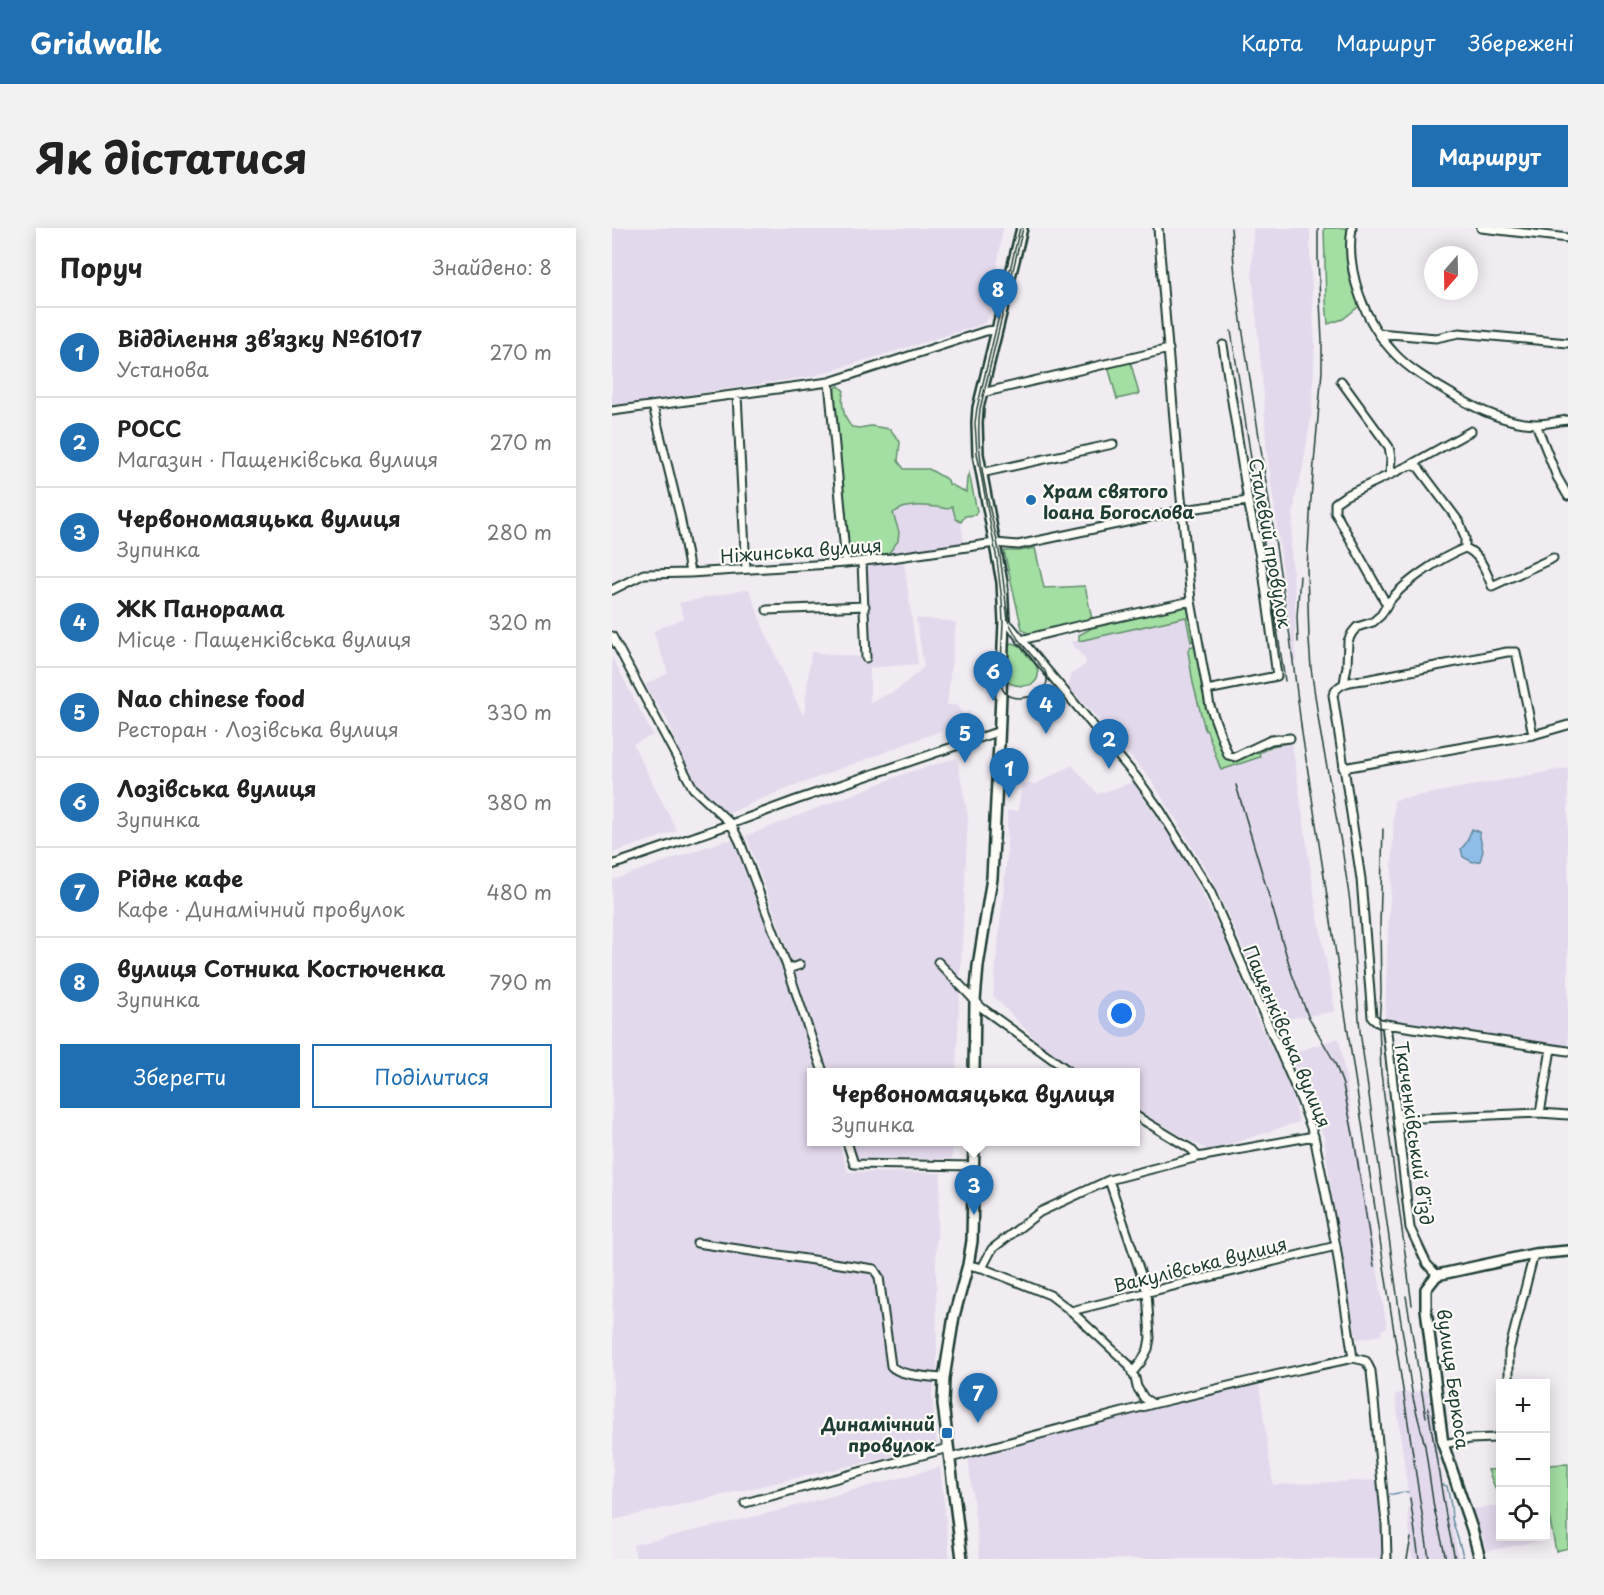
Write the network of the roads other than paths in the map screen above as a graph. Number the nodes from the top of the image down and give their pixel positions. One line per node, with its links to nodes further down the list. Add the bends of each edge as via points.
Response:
1 (1022, 228): 6 (street)
2 (1158, 228): 10 (street)
3 (1352, 228): 7 (street, via 1356,286)
4 (1481, 228): 5 (street)
5 (1568, 238)
6 (997, 330): 12 (street); 13 (street)
7 (1378, 333): 8 (street, via 1436,338 1459,333); 18 (street, via 1395,355 1430,382 1494,415)
8 (1568, 344)
9 (1223, 345): 25 (street, Сталевий провулок)
10 (1169, 349): 13 (street); 26 (street)
11 (1341, 381): 23 (street, via 1389,447)
12 (829, 382): 14 (street); 31 (street)
13 (982, 393): 22 (street, via 977,423)
14 (737, 395): 15 (street); 32 (street)
15 (653, 406): 16 (street); 33 (street)
16 (612, 411)
17 (1568, 420): 18 (street)
18 (1536, 424): 24 (street)
19 (1471, 431): 21 (street)
20 (1113, 444): 22 (street)
21 (1410, 465): 23 (street); 28 (street, via 1418,467 1460,523)
22 (981, 473): 27 (street)
23 (1390, 475): 36 (street, via 1335,503 1335,512)
24 (1568, 496)
25 (1248, 501): 26 (street, Ніжинська вулиця); 44 (street, Сталевий провулок, via 1263,571 1277,676)
26 (1182, 510): 27 (street, Ніжинська вулиця, via 1018,545); 35 (street)
27 (995, 543): 30 (street, Ніжинська вулиця); 39 (street)
28 (1465, 548): 29 (street, via 1473,551 1492,586); 36 (street, via 1398,590)
29 (1553, 558)
30 (862, 561): 31 (street, Ніжинська вулиця); 37 (street)
31 (846, 562): 32 (street, Ніжинська вулиця)
32 (746, 569): 33 (street, Ніжинська вулиця)
33 (690, 573): 34 (street, Ніжинська вулиця, via 644,574)
34 (612, 590)
35 (1191, 601): 41 (street); 44 (street)
36 (1387, 605): 43 (street, via 1373,622 1352,633)
37 (865, 606): 38 (street); 42 (street)
38 (767, 610)
39 (1004, 622): 41 (street, Пащенківська вулиця); 46 (street)
40 (612, 636): 50 (street, via 693,788)
41 (1022, 640): 66 (street, Пащенківська вулиця, via 1136,777 1210,891)
42 (866, 658)
43 (1344, 683): 47 (street, via 1516,652); 49 (street, via 1335,690 1333,699)
44 (1207, 690): 48 (street, via 1228,755 1235,757 1271,740)
45 (1568, 725): 47 (street)
46 (1000, 731): 50 (street); 55 (street, via 992,878)
47 (1533, 735): 49 (street)
48 (1290, 738)
49 (1343, 768): 56 (street, via 1361,879 1372,1017)
50 (731, 824): 51 (street); 54 (street)
51 (612, 865)
52 (938, 962): 55 (street)
53 (800, 965): 54 (street)
54 (788, 969): 59 (street)
55 (975, 1000): 60 (street); 61 (street)
56 (1386, 1024): 57 (street); 65 (street, Ткаченківський в'їзд)
57 (1551, 1049): 58 (street); 62 (street)
58 (1568, 1052)
59 (822, 1068)
60 (974, 1068)
61 (1064, 1068)
62 (1540, 1113): 63 (street); 65 (street)
63 (1568, 1115)
64 (1140, 1118): 69 (street)
65 (1398, 1119): 78 (street, Ткаченківський в'їзд, via 1410,1228 1426,1264)
66 (1314, 1136): 69 (street); 73 (street, Пащенківська вулиця)
67 (848, 1146): 70 (street, via 854,1164)
68 (974, 1146): 70 (street)
69 (1198, 1157): 71 (street)
70 (974, 1166): 76 (street)
71 (1109, 1180): 77 (street, via 1040,1212 992,1249); 79 (street)
72 (697, 1243): 83 (street, via 874,1269 879,1276 894,1371)
73 (1336, 1246): 79 (street, Вакулівська вулиця); 81 (street, Пащенківська вулиця)
74 (1568, 1251): 75 (street)
75 (1534, 1254): 78 (street); 84 (street, via 1509,1351)
76 (968, 1265): 77 (street); 83 (street, via 954,1316)
77 (982, 1268): 80 (street, via 1050,1295)
78 (1437, 1275): 87 (street, вулиця Беркоса, via 1426,1289 1426,1309)
79 (1147, 1292): 80 (street, Вакулівська вулиця); 82 (street, via 1148,1349)
80 (1071, 1311): 82 (street, via 1128,1364)
81 (1353, 1358): 85 (street); 91 (street, via 1366,1361 1371,1371)
82 (1132, 1373): 85 (street, via 1144,1398)
83 (944, 1378): 88 (street)
84 (1509, 1379)
85 (1153, 1404): 88 (street)
86 (1496, 1437): 87 (street)
87 (1443, 1444): 92 (street, вулиця Беркоса)
88 (949, 1453): 89 (street); 90 (street)
89 (745, 1503)
90 (962, 1559)
91 (1387, 1559)
92 (1480, 1559)

